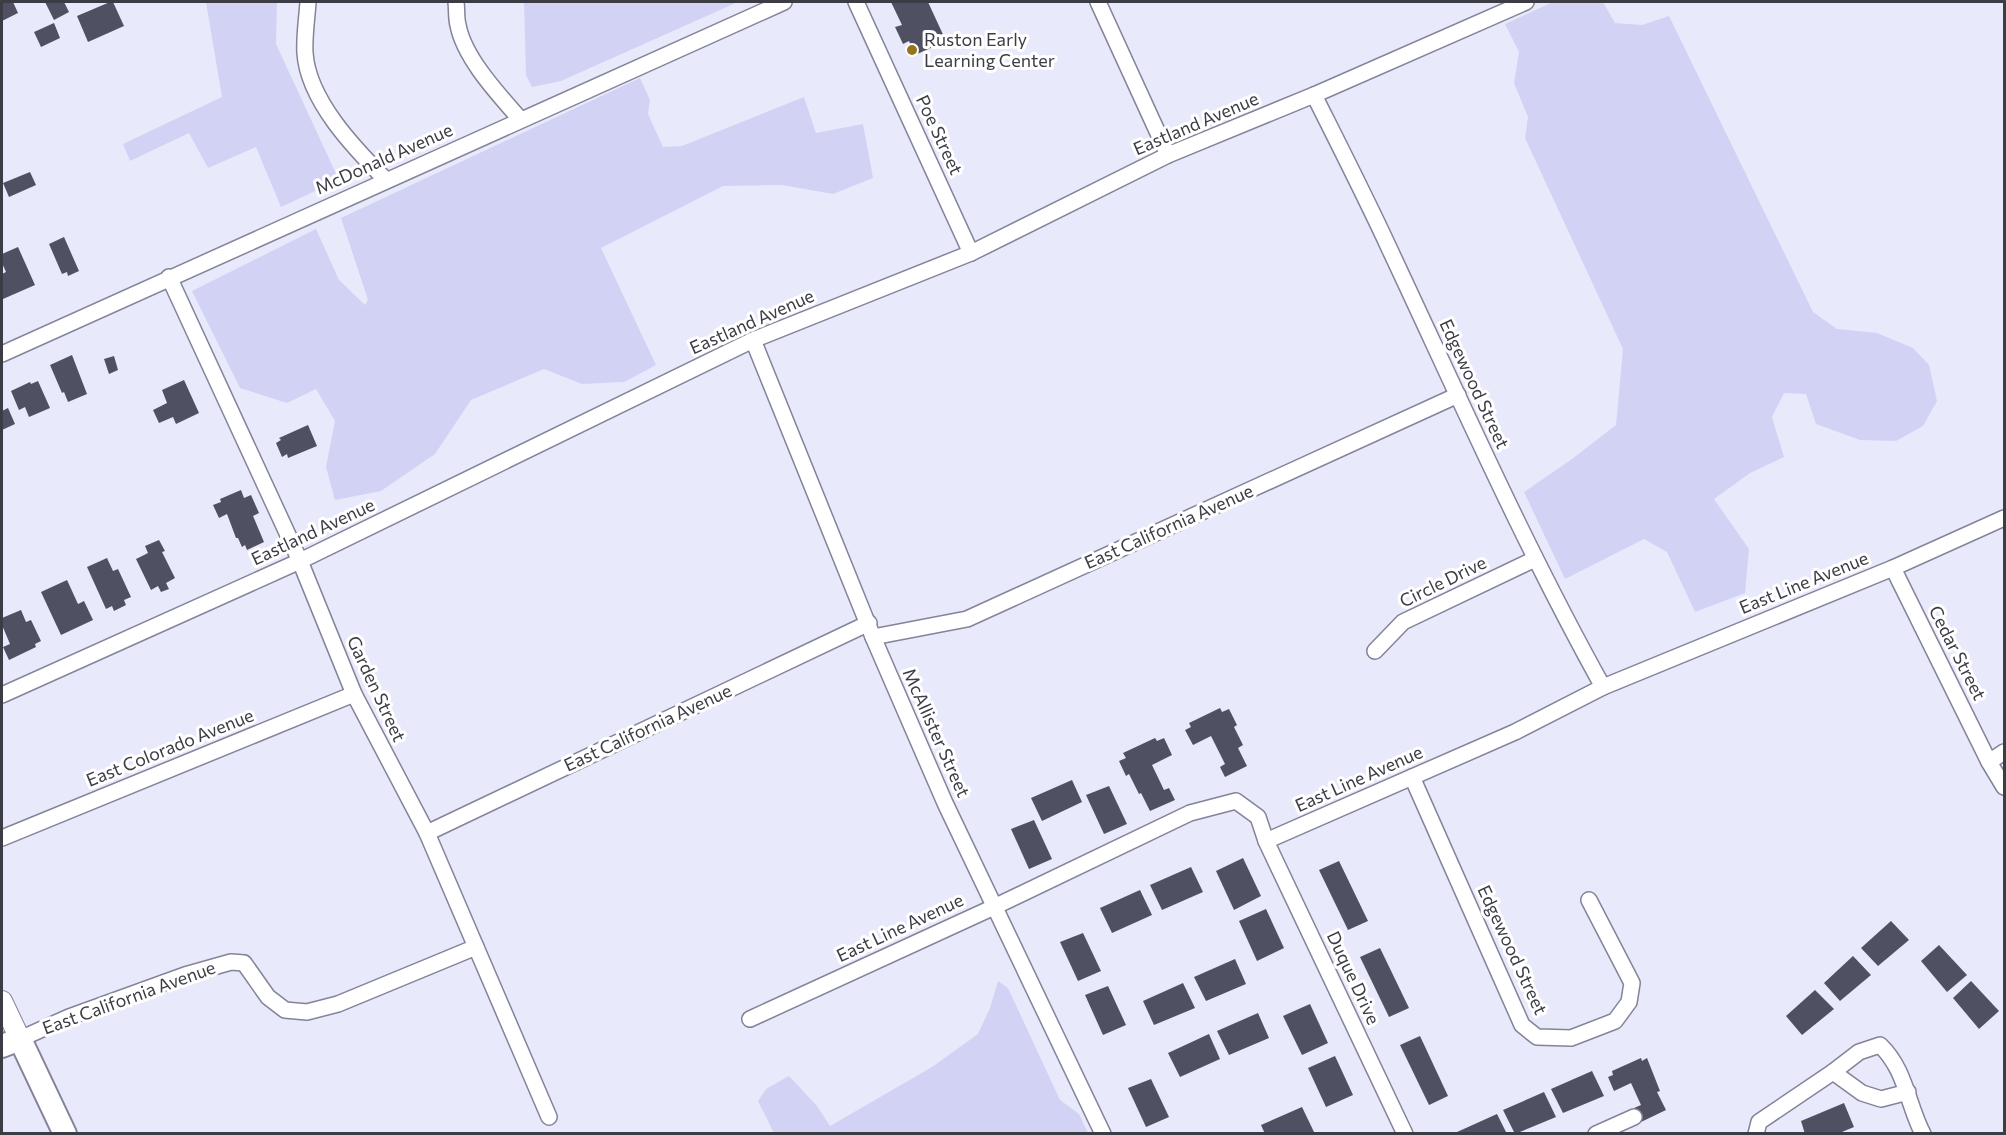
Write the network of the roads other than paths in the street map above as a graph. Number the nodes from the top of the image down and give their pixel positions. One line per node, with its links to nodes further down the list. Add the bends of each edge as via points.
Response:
1 (308, 2): 10 (street, via 305,53 312,83 346,137)
2 (456, 2): 8 (street, via 458,26 469,52 488,82)
3 (784, 2): 8 (street, McDonald Avenue)
4 (856, 2): 11 (street, Poe Street)
5 (1098, 2): 9 (street)
6 (1526, 2): 7 (street, Eastland Avenue)
7 (1314, 95): 9 (street, Eastland Avenue); 15 (street, Edgewood Street)
8 (520, 119): 10 (street, McDonald Avenue)
9 (1168, 155): 11 (street, Eastland Avenue)
10 (386, 180): 12 (street, McDonald Avenue)
11 (971, 253): 13 (street, Eastland Avenue)
12 (169, 277): 14 (street, McDonald Avenue); 18 (street, Garden Street)
13 (753, 340): 18 (street, Eastland Avenue); 20 (street, McAllister Street)
14 (2, 354)
15 (1458, 395): 17 (street, Edgewood Street); 20 (street, East California Avenue, via 967,619)
16 (2004, 518): 19 (street, East Line Avenue)
17 (1535, 559): 21 (street, Circle Drive, via 1403,622); 22 (street, Edgewood Street)
18 (300, 561): 23 (street, Garden Street); 24 (street, Eastland Avenue)
19 (1893, 568): 22 (street, East Line Avenue); 26 (street, Cedar Street)
20 (871, 630): 29 (street, East California Avenue); 33 (street, McAllister Street)
21 (1375, 651)
22 (1603, 687): 27 (street, East Line Avenue, via 1515,732)
23 (354, 694): 29 (street, Garden Street); 30 (street, East Colorado Avenue)
24 (2, 695)
25 (2004, 752): 26 (street)
26 (1989, 762): 28 (street, Cedar Street)
27 (1412, 777): 31 (street, East Line Avenue); 32 (street, Edgewood Street, via 1522,1025 1537,1037 1571,1038 1615,1022 1629,1002 1632,983)
28 (2004, 787)
29 (427, 833): 34 (street, Garden Street)
30 (2, 838)
31 (1266, 842): 33 (street, East Line Avenue, via 1258,817 1236,801 1190,813); 42 (street, Duque Drive)
32 (1589, 900)
33 (994, 907): 36 (street, East Line Avenue); 44 (street, McAllister Street)
34 (476, 947): 37 (street, East California Avenue, via 338,1004 308,1012 285,1010 268,997 244,963 231,962 69,1017); 40 (street, Garden Street)
35 (2, 1000): 37 (street)
36 (750, 1018)
37 (11, 1042): 43 (main road)
38 (1833, 1072): 39 (street, via 1862,1093 1881,1099); 39 (street, via 1859,1052 1880,1045 1892,1056); 46 (street, via 1759,1122)
39 (1908, 1092): 47 (street)
40 (549, 1117)
41 (1634, 1117): 45 (street)
42 (1403, 1133)
43 (65, 1134)
44 (1103, 1134)
45 (1596, 1134)
46 (1756, 1134)
47 (1923, 1134)

